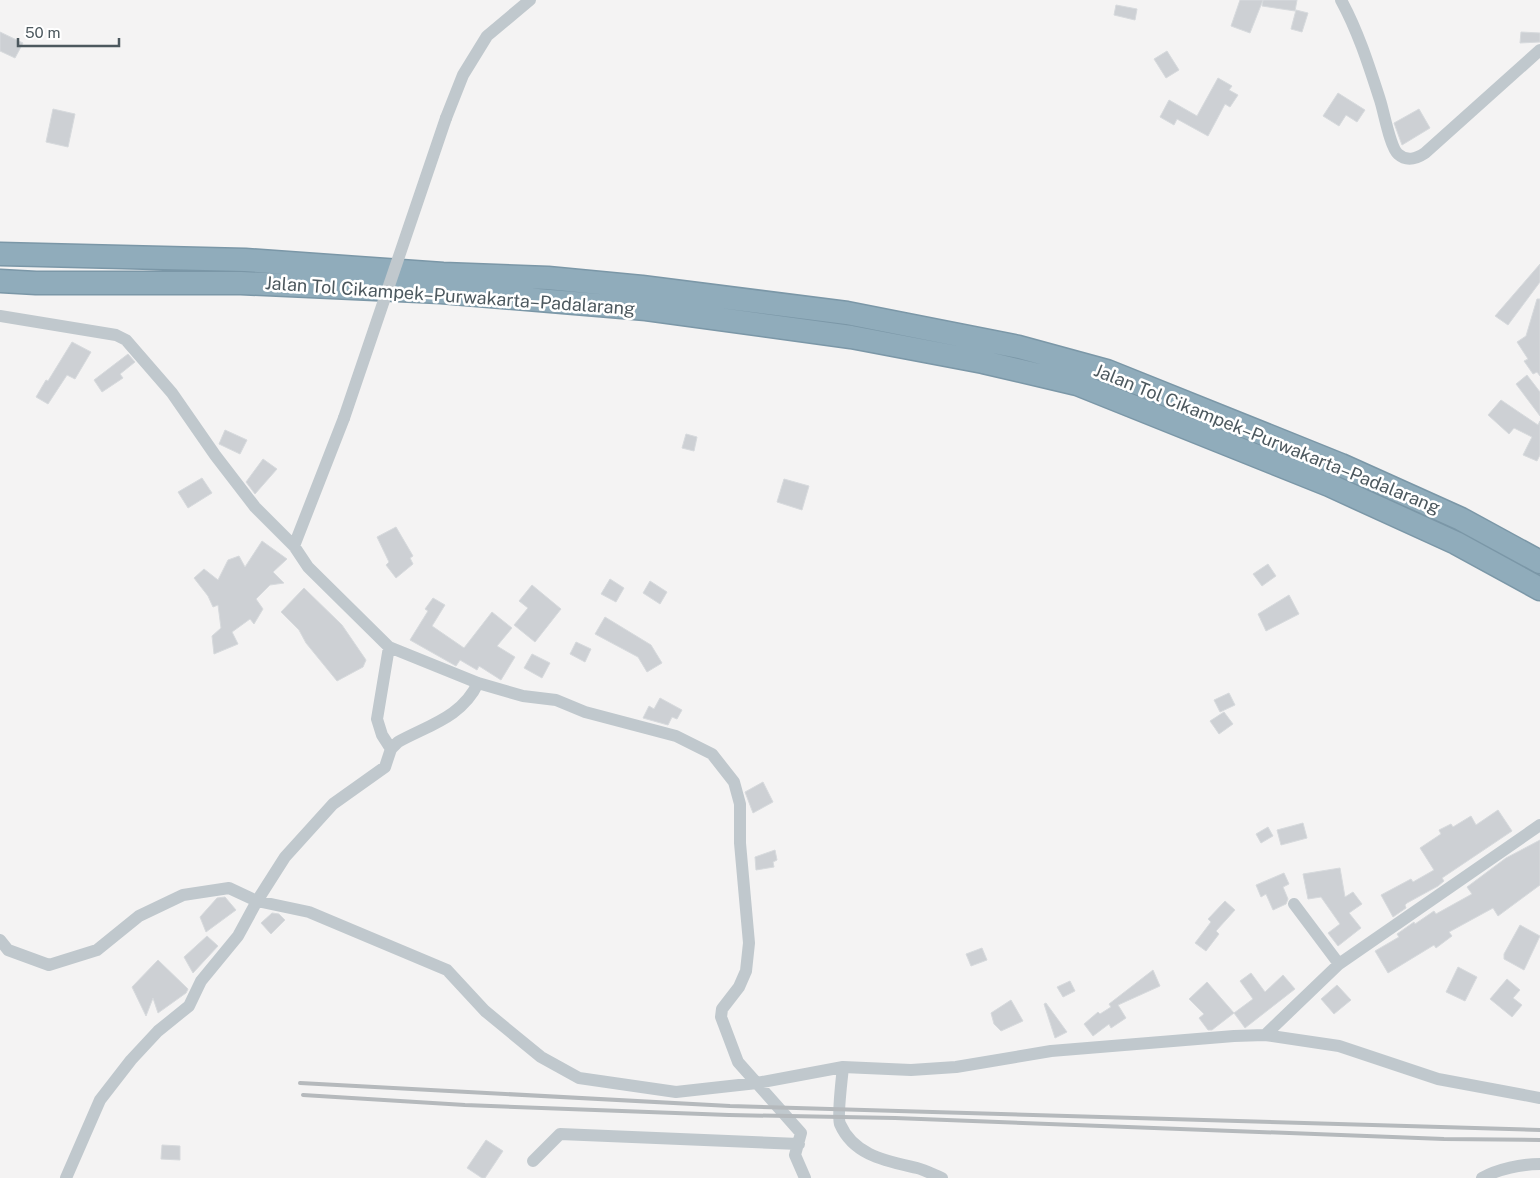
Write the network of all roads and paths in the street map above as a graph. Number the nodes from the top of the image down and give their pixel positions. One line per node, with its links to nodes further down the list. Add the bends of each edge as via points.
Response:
1 (530, 0): 7 (street, bridge, via 487,36 463,75 344,418)
2 (1341, 0): 3 (street, via 1356,30 1394,149 1411,160 1425,153)
3 (1540, 50)
4 (0, 254): 8 (highway, Jalan Tol Cikampek–Purwakarta–Padalarang, via 245,260 558,279 848,313 1019,347 1107,371 1341,465 1461,519)
5 (0, 281): 9 (highway, Jalan Tol Cikampek–Purwakarta–Padalarang, via 36,284 241,283 442,292 616,306 851,337 983,362 1077,384 1329,484 1456,542)
6 (0, 316): 7 (street, via 116,335 126,340 172,394 255,507)
7 (294, 546): 10 (street, via 308,567)
8 (1540, 562)
9 (1540, 588)
10 (389, 647): 11 (street); 12 (street, via 378,719 382,735)
11 (478, 683): 12 (street, via 469,700 451,716 411,735); 20 (street, via 523,696 556,700 585,712 676,736 712,754 734,782 740,804 740,843 749,943 746,971 739,987 722,1009 721,1017 738,1062)
12 (391, 749): 14 (street, via 385,767 333,804 285,857)
13 (1540, 825): 17 (street)
14 (257, 900): 16 (street, via 229,888 183,895 139,916 97,950 49,965 8,950); 20 (street, via 309,912 448,970 485,1011 541,1057 579,1078 676,1092); 25 (street, via 238,936 201,981 189,1006 144,1046 100,1100)
15 (1294, 904): 17 (street)
16 (0, 940)
17 (1339, 964): 18 (street)
18 (1265, 1035): 19 (street, via 1051,1051 956,1067 912,1070); 21 (street, via 1339,1046 1438,1079)
19 (843, 1067): 20 (street); 27 (street, via 840,1123 853,1142 886,1162 919,1168)
20 (757, 1083): 22 (street, via 800,1133)
21 (1540, 1098)
22 (799, 1144): 23 (street, via 560,1134); 26 (street, via 795,1155)
23 (532, 1161)
24 (1540, 1164): 28 (street, via 1491,1173)
25 (66, 1178)
26 (805, 1178)
27 (942, 1178)
28 (1482, 1178)

